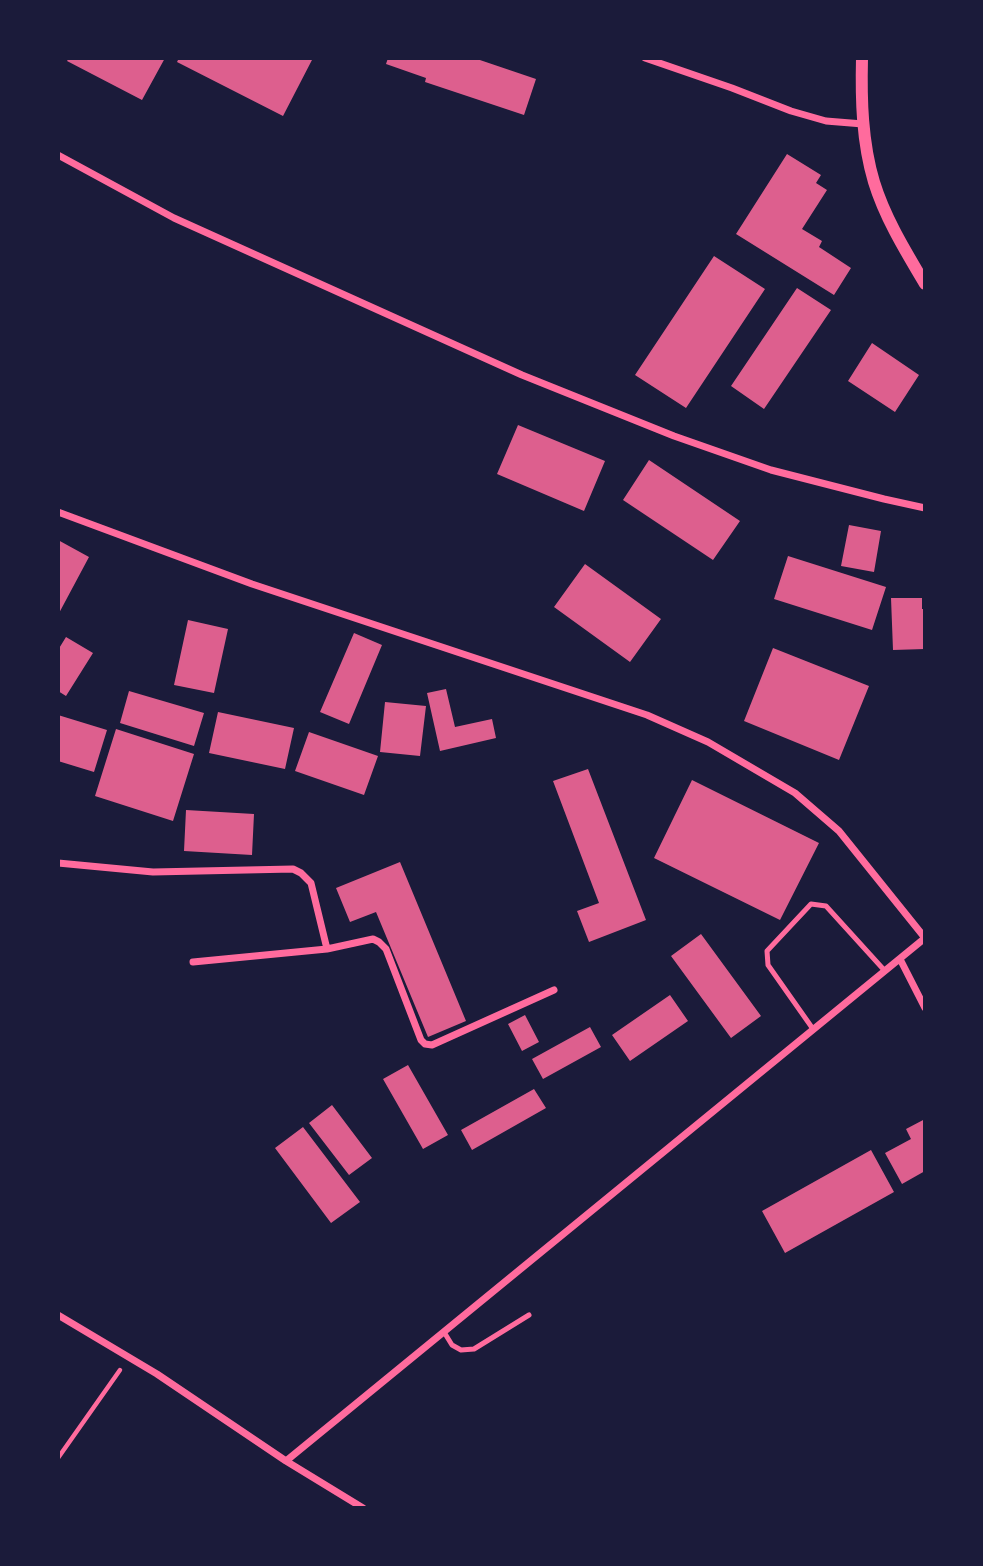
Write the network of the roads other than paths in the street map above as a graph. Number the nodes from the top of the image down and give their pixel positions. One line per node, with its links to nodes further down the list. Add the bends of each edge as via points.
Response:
1 (645, 58): 3 (street, via 814,118)
2 (862, 58): 3 (street)
3 (863, 124): 5 (street, via 874,182 896,234)
4 (58, 155): 6 (street, via 174,218 522,375 771,470)
5 (925, 284)
6 (925, 508)
7 (58, 512): 9 (street, via 252,584 647,715 708,742 795,793 839,831)
8 (58, 863): 10 (street, via 153,873 293,869 311,883)
9 (925, 938): 11 (street)
10 (327, 949): 12 (street); 14 (street, via 373,939 379,942 386,949 425,1044 432,1045)
11 (900, 959): 13 (street); 15 (street)
12 (193, 962)
13 (885, 971): 16 (street); 16 (lane, via 826,906 811,904 766,951 768,965)
14 (554, 990)
15 (925, 1008)
16 (813, 1029): 19 (street)
17 (58, 1314): 20 (street)
18 (529, 1315): 19 (lane, via 474,1349 452,1345)
19 (444, 1332): 20 (street)
20 (286, 1461): 21 (street)
21 (363, 1508)

